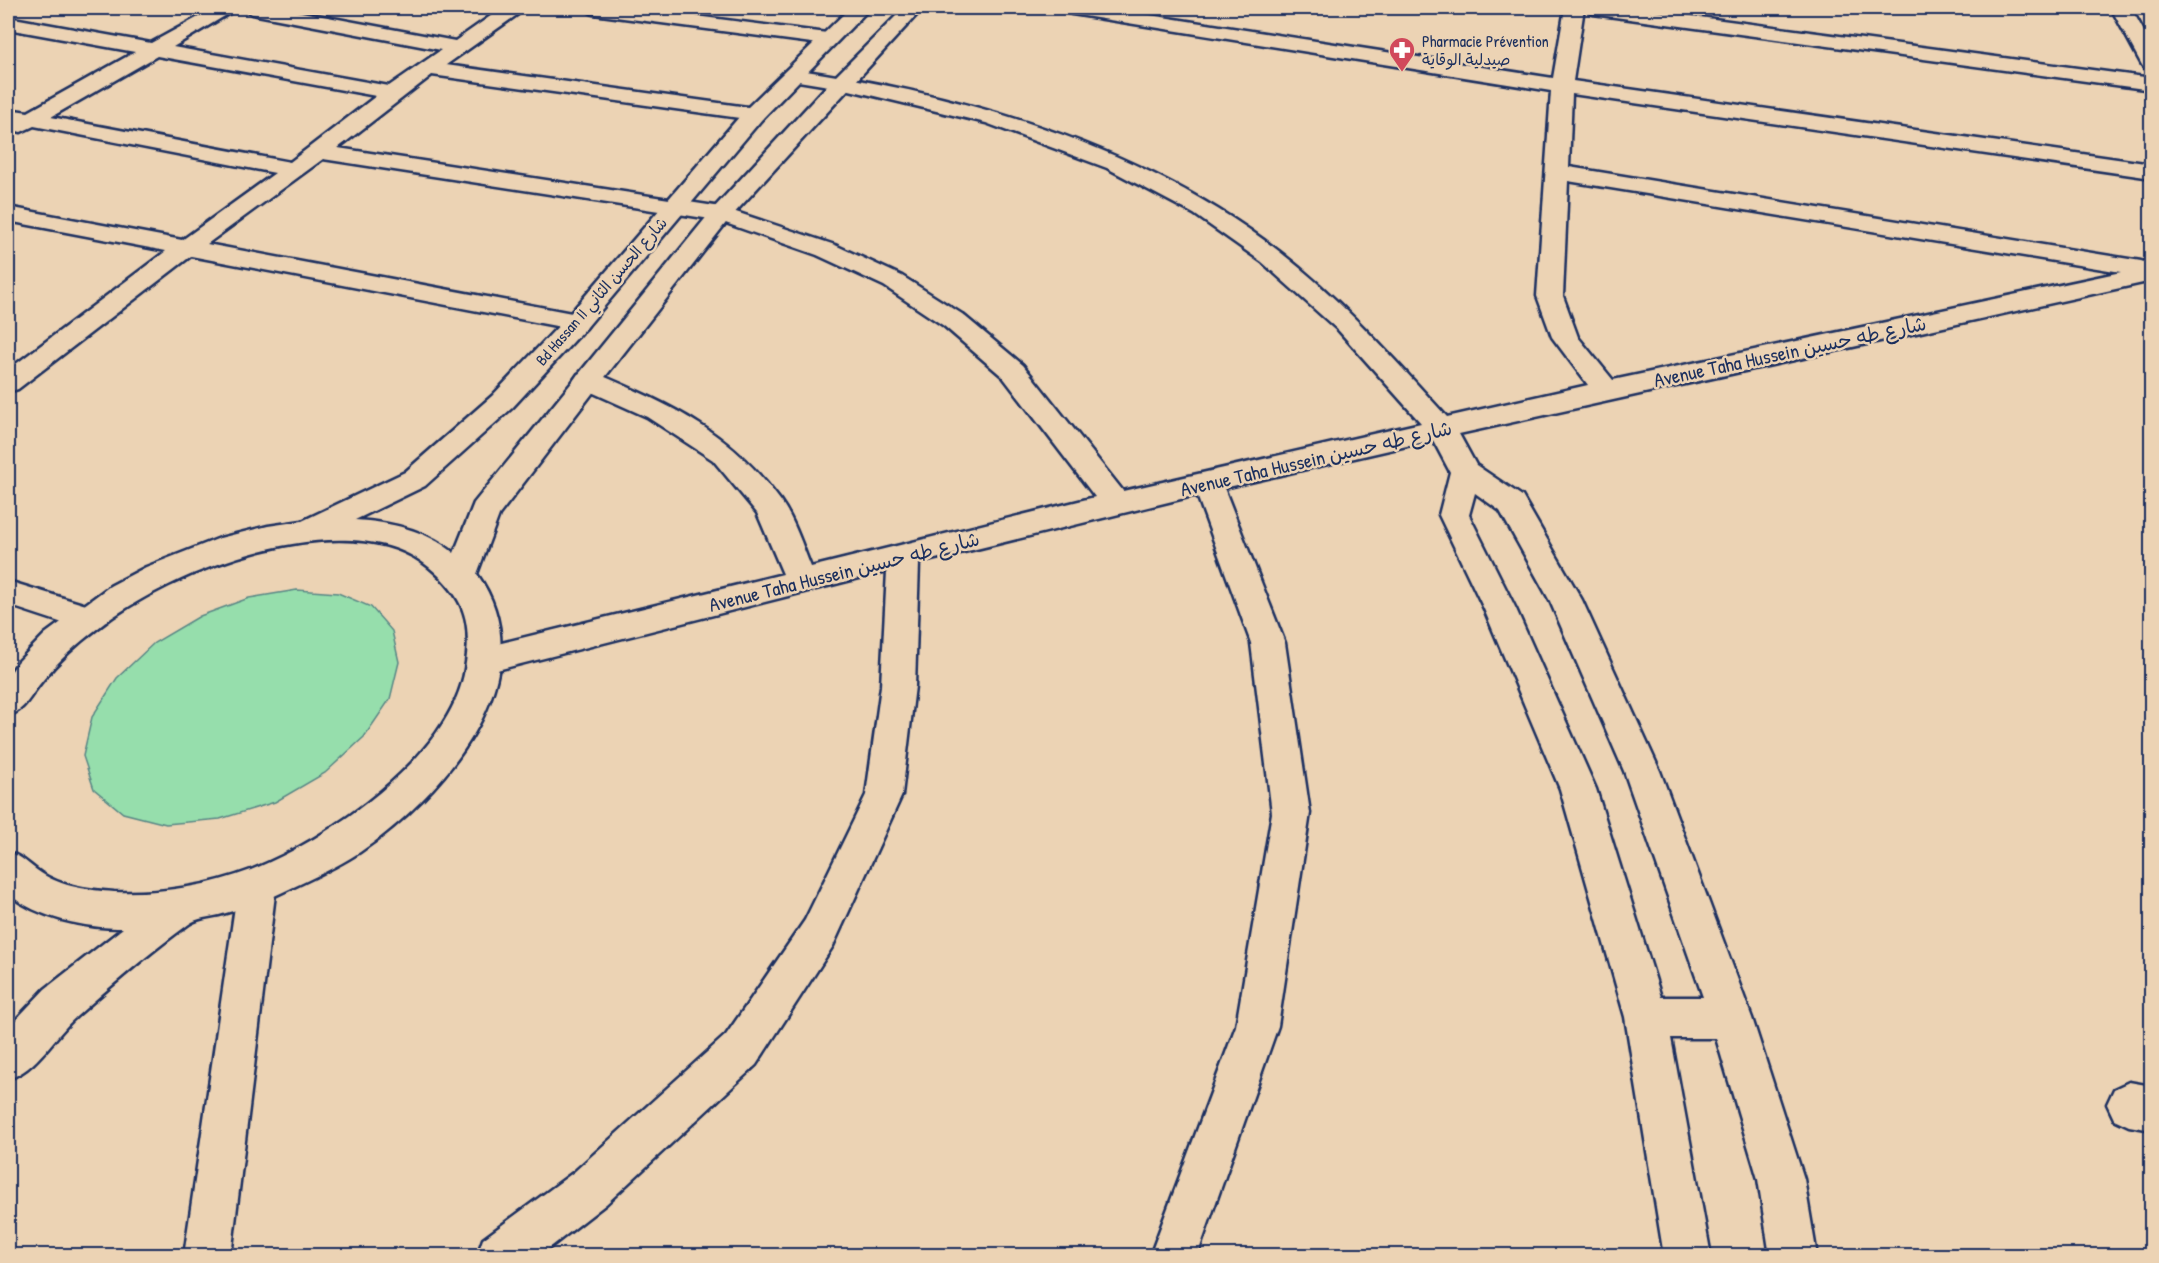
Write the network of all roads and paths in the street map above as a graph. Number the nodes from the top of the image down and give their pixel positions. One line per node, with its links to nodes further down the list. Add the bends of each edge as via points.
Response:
1 (228, 8): 14 (street)
2 (252, 8): 13 (street)
3 (514, 8): 13 (street)
4 (593, 8): 12 (street)
5 (860, 8): 12 (street, Bd Hassan II شارع الحسن الثاني)
6 (914, 8): 18 (street)
7 (1072, 8): 20 (street)
8 (1574, 8): 20 (street)
9 (1593, 8): 19 (street)
10 (2121, 8): 15 (street)
11 (8, 23): 14 (street)
12 (827, 39): 17 (street, Bd Hassan II شارع الحسن الثاني)
13 (457, 47): 16 (street)
14 (153, 50): 21 (street); 24 (street)
15 (2151, 65)
16 (430, 69): 21 (street); 22 (street)
17 (793, 75): 18 (street); 22 (street, Bd Hassan II شارع الحسن الثاني)
18 (840, 82): 32 (street); 41 (street, via 993,118 1114,163 1202,209 1271,257 1348,326)
19 (2151, 84)
20 (1562, 86): 28 (street); 29 (street)
21 (393, 93): 26 (street)
22 (754, 114): 30 (street, Bd Hassan II شارع الحسن الثاني)
23 (8, 115): 24 (street)
24 (29, 120): 25 (street); 27 (street)
25 (8, 133)
26 (319, 152): 27 (street); 30 (street)
27 (295, 170): 33 (street)
28 (2151, 171)
29 (1557, 172): 34 (street); 40 (street, via 1550,296 1557,326)
30 (675, 207): 32 (street); 35 (street, Bd Hassan II شارع الحسن الثاني)
31 (8, 214): 33 (street)
32 (721, 214): 38 (street); 44 (street, via 826,250 893,281 953,320 1014,371)
33 (186, 247): 35 (street); 37 (street)
34 (2151, 271): 40 (street, Avenue Taha Hussein شارع طه حسين)
35 (577, 322): 45 (street, Bd Hassan II شارع الحسن الثاني, via 502,402 415,479)
36 (8, 351): 37 (street)
37 (40, 358): 39 (street)
38 (588, 380): 47 (street, via 485,511); 48 (street, via 657,410 723,453 770,508)
39 (8, 383)
40 (1607, 390): 41 (street, Avenue Taha Hussein شارع طه حسين)
41 (1442, 429): 42 (street); 43 (street, Avenue Taha Hussein شارع طه حسين)
42 (1465, 472): 56 (street, via 1454,514 1578,789); 57 (street, via 1511,504 1566,600 1642,771)
43 (1207, 482): 44 (street, Avenue Taha Hussein شارع طه حسين); 61 (street, via 1268,643 1291,813 1257,1026)
44 (1116, 503): 46 (street, Avenue Taha Hussein شارع طه حسين)
45 (307, 530): 47 (street, via 370,531 423,546); 50 (street, via 233,544 180,565)
46 (904, 557): 48 (street, Avenue Taha Hussein شارع طه حسين); 60 (street, via 898,686 884,795 819,933 741,1050 590,1188)
47 (461, 575): 51 (street, via 477,600 485,628)
48 (802, 582): 51 (street, Avenue Taha Hussein شارع طه حسين)
49 (8, 593): 50 (street)
50 (87, 618): 52 (street, via 48,651)
51 (485, 660): 54 (street, via 465,720 417,784 345,841)
52 (8, 702)
53 (12, 884): 55 (street, via 63,903 118,911)
54 (257, 886): 55 (street); 59 (street)
55 (181, 906): 58 (street, via 60,1003)
56 (1646, 1017): 57 (street); 62 (street)
57 (1731, 1018): 63 (street, via 1781,1179)
58 (8, 1058)
59 (207, 1256)
60 (500, 1256)
61 (1173, 1256)
62 (1688, 1256)
63 (1794, 1256)

